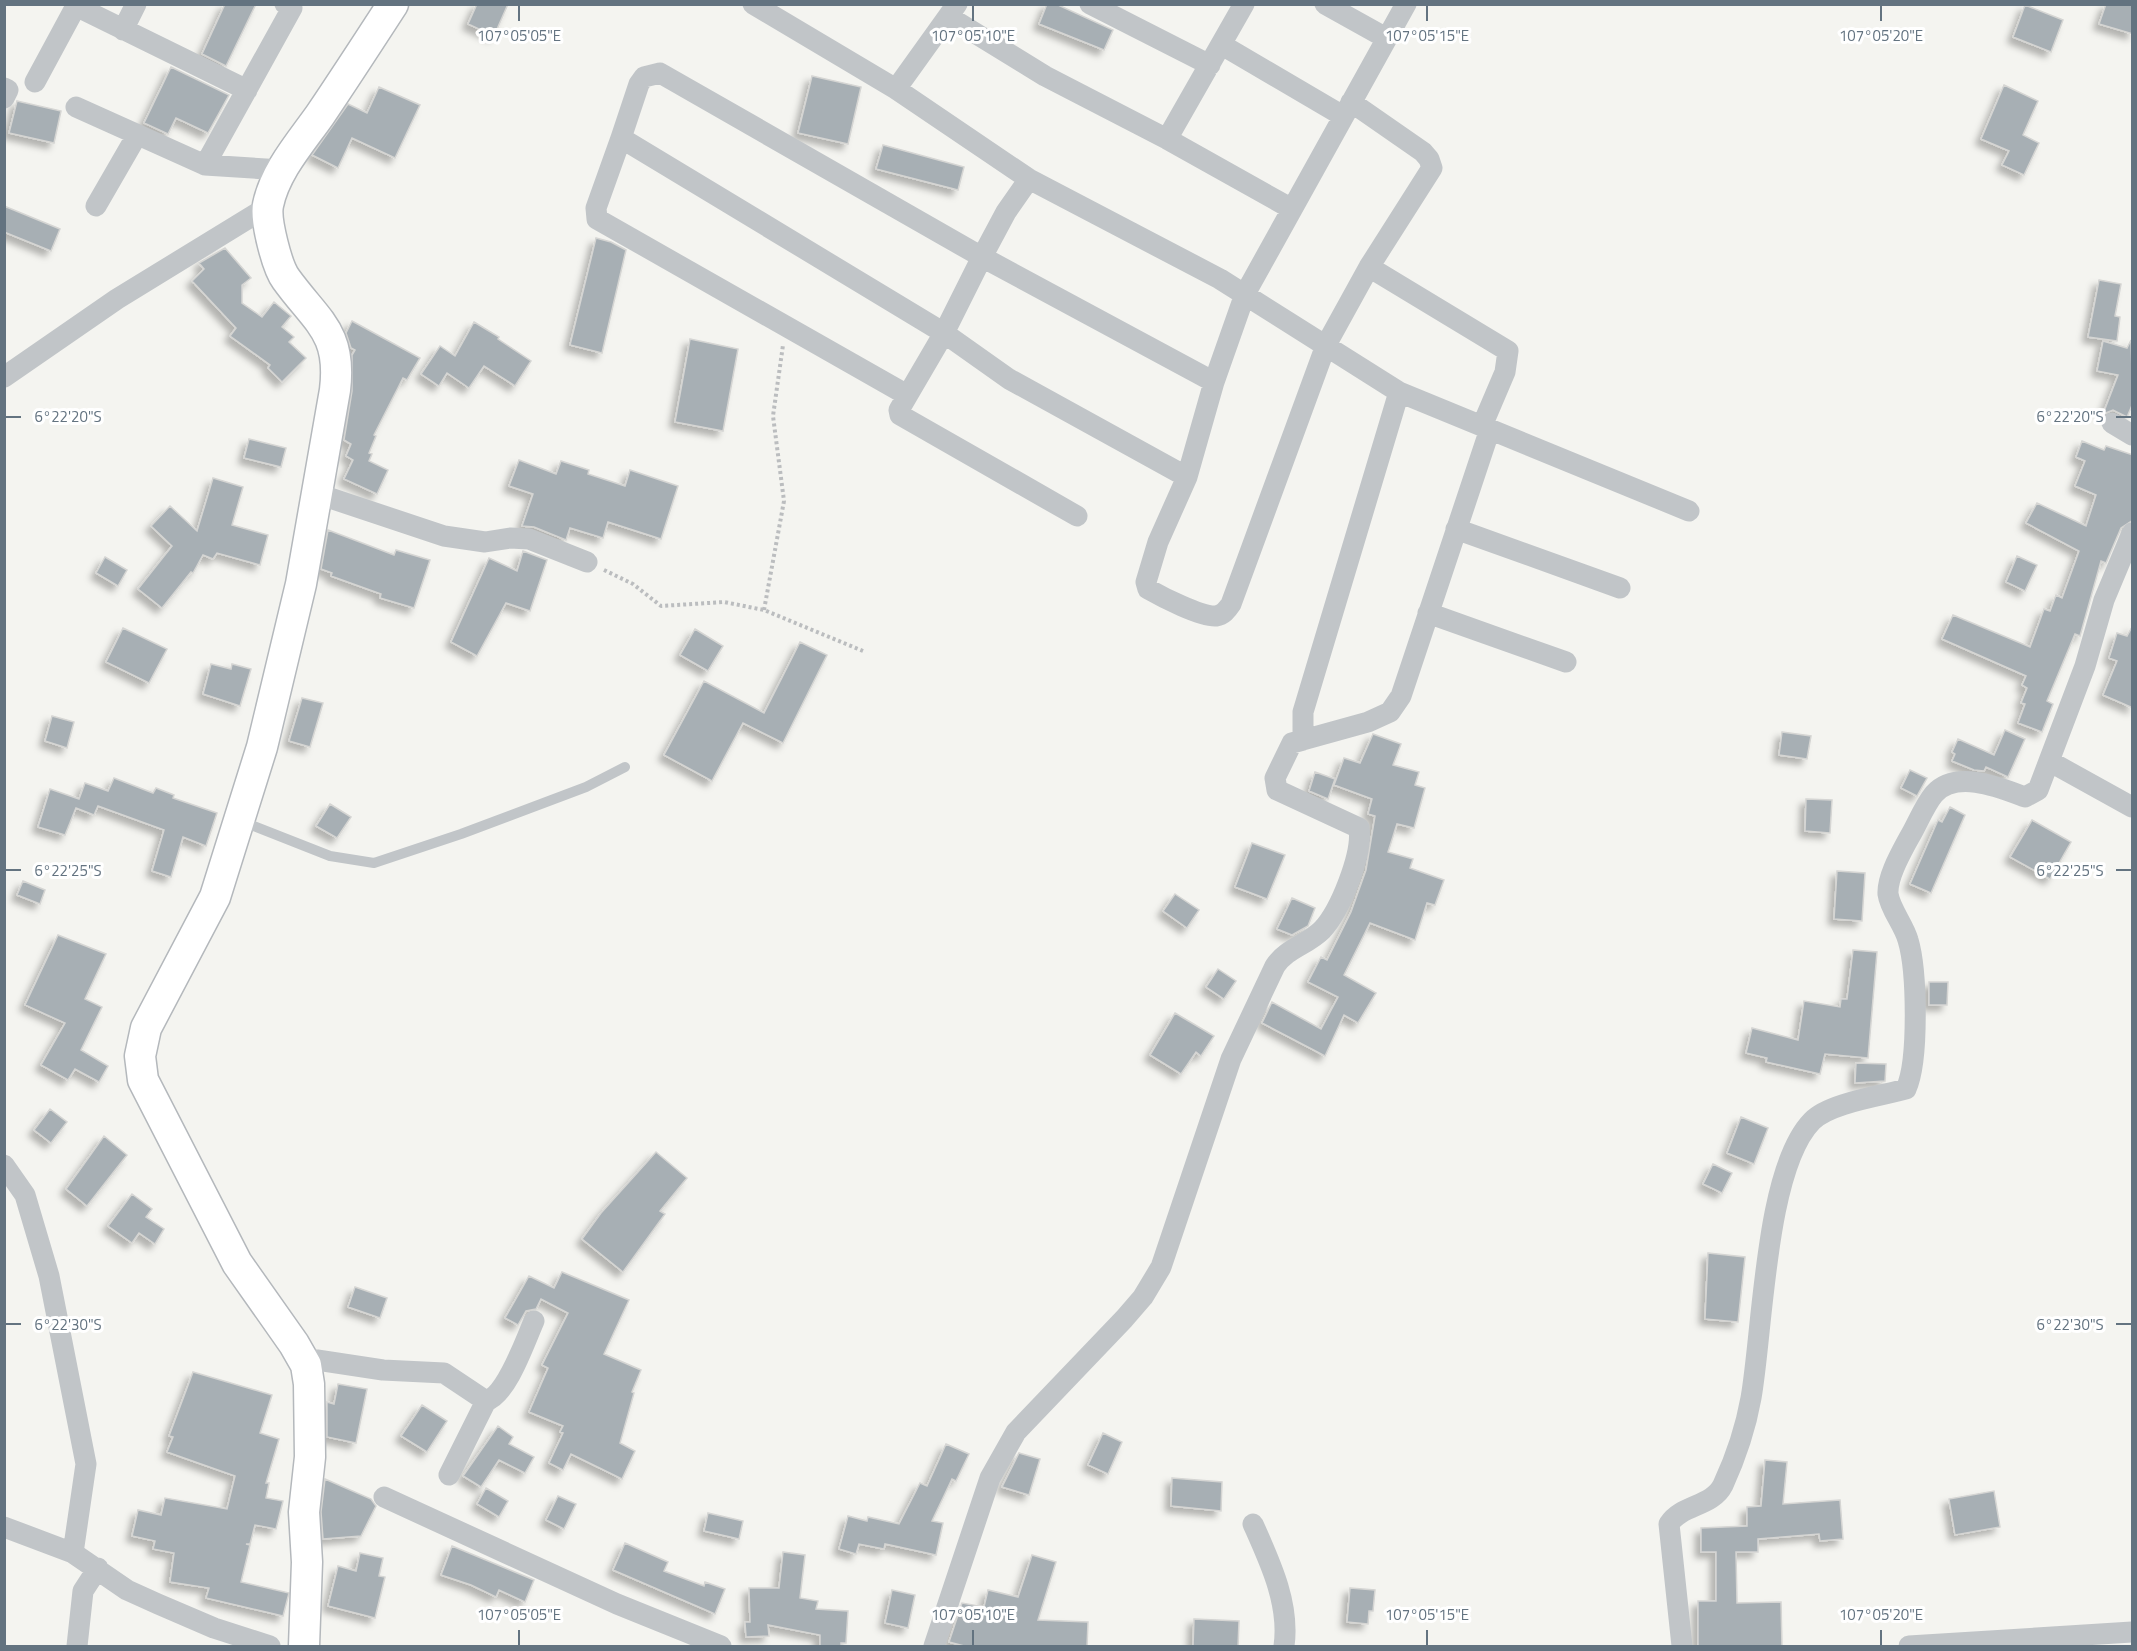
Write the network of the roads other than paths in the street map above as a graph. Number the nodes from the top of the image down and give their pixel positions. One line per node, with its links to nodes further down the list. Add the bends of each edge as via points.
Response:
1 (136, 4): 10 (street)
2 (285, 4): 16 (street, via 292,8)
3 (393, 4): 25 (street)
4 (753, 4): 17 (street)
5 (1090, 4): 13 (street)
6 (1244, 4): 12 (street)
7 (1325, 4): 11 (street)
8 (1406, 4): 11 (street)
9 (953, 11): 17 (street); 23 (street, via 1045,76)
10 (123, 30): 14 (street, via 76,6); 16 (street)
11 (1386, 38): 20 (street)
12 (1221, 45): 13 (street); 20 (street)
13 (1210, 65): 23 (street)
14 (34, 82)
15 (4, 88): 18 (street, via 8,90)
16 (247, 90): 24 (street)
17 (896, 90): 26 (street)
18 (4, 98)
19 (76, 107): 21 (street)
20 (1347, 109): 29 (street); 31 (street, via 1423,152 1432,168)
21 (137, 135): 24 (street); 27 (street)
22 (621, 138): 30 (street, via 639,84 644,77 660,73); 33 (street); 38 (street, via 596,208 597,219)
23 (1167, 139): 29 (street)
24 (205, 165): 25 (street)
25 (282, 170): 28 (street)
26 (1029, 179): 30 (street); 32 (street)
27 (96, 206)
28 (267, 207): 35 (street, via 117,299); 43 (street, via 283,274 327,330 336,356 335,390)
29 (1292, 209): 32 (street)
30 (982, 257): 33 (street); 36 (street)
31 (1369, 267): 34 (street); 40 (street, via 1508,351)
32 (1245, 294): 34 (street); 36 (street)
33 (944, 333): 38 (street); 42 (street, via 1009,379)
34 (1326, 345): 37 (street); 42 (street, via 1231,604 1215,616 1159,595 1148,589 1146,582 1158,542)
35 (4, 377)
36 (1214, 382): 42 (street)
37 (1399, 392): 40 (street); 52 (street, via 1303,712)
38 (907, 395): 45 (street, via 899,410 902,418)
39 (2112, 423): 41 (street)
40 (1486, 428): 44 (street); 46 (street)
41 (2133, 435)
42 (1187, 477)
43 (315, 493): 48 (street, via 444,536 485,542 529,539); 56 (street, via 287,651)
44 (1689, 511)
45 (1077, 516)
46 (1456, 529): 49 (street); 50 (street)
47 (2133, 533): 53 (street, via 2104,600 2085,666)
48 (587, 562)
49 (1620, 588)
50 (1428, 613): 51 (street); 52 (street, via 1401,696 1390,712)
51 (1566, 662)
52 (1303, 740): 72 (street, via 1292,743 1275,778 1277,790 1359,828 1352,874 1322,931 1281,957 1275,966 1231,1059 1161,1267 1124,1319 1016,1432 990,1478)
53 (2049, 761): 55 (street); 74 (street, via 2038,790 2025,797 1976,782 1956,784 1935,793 1895,868 1888,896 1911,952 1913,1070 1906,1089 1827,1111 1812,1121 1789,1161 1776,1206 1750,1401 1739,1439 1714,1497 1677,1514 1669,1524)
54 (625, 767): 56 (lane, via 576,791 374,863 330,856)
55 (2133, 807)
56 (241, 820): 59 (street, via 211,905 146,1028 140,1067 220,1234)
57 (4, 1165): 65 (street, via 25,1195 49,1276 86,1464)
58 (534, 1321): 60 (street, via 508,1378 495,1396)
59 (306, 1365): 60 (street, via 307,1360 317,1360 383,1370 444,1373); 70 (street, via 310,1457 304,1512)
60 (486, 1401): 61 (street)
61 (449, 1475)
62 (384, 1497): 71 (street, via 617,1604)
63 (1253, 1524): 73 (street, via 1275,1575 1286,1632)
64 (4, 1527): 65 (street)
65 (73, 1553): 66 (street)
66 (98, 1568): 68 (street, via 83,1591); 69 (street, via 137,1594 214,1628)
67 (2133, 1632): 75 (street)
68 (77, 1647)
69 (270, 1647)
70 (304, 1647)
71 (721, 1647)
72 (934, 1647)
73 (1284, 1647)
74 (1682, 1647)
75 (1909, 1647)

